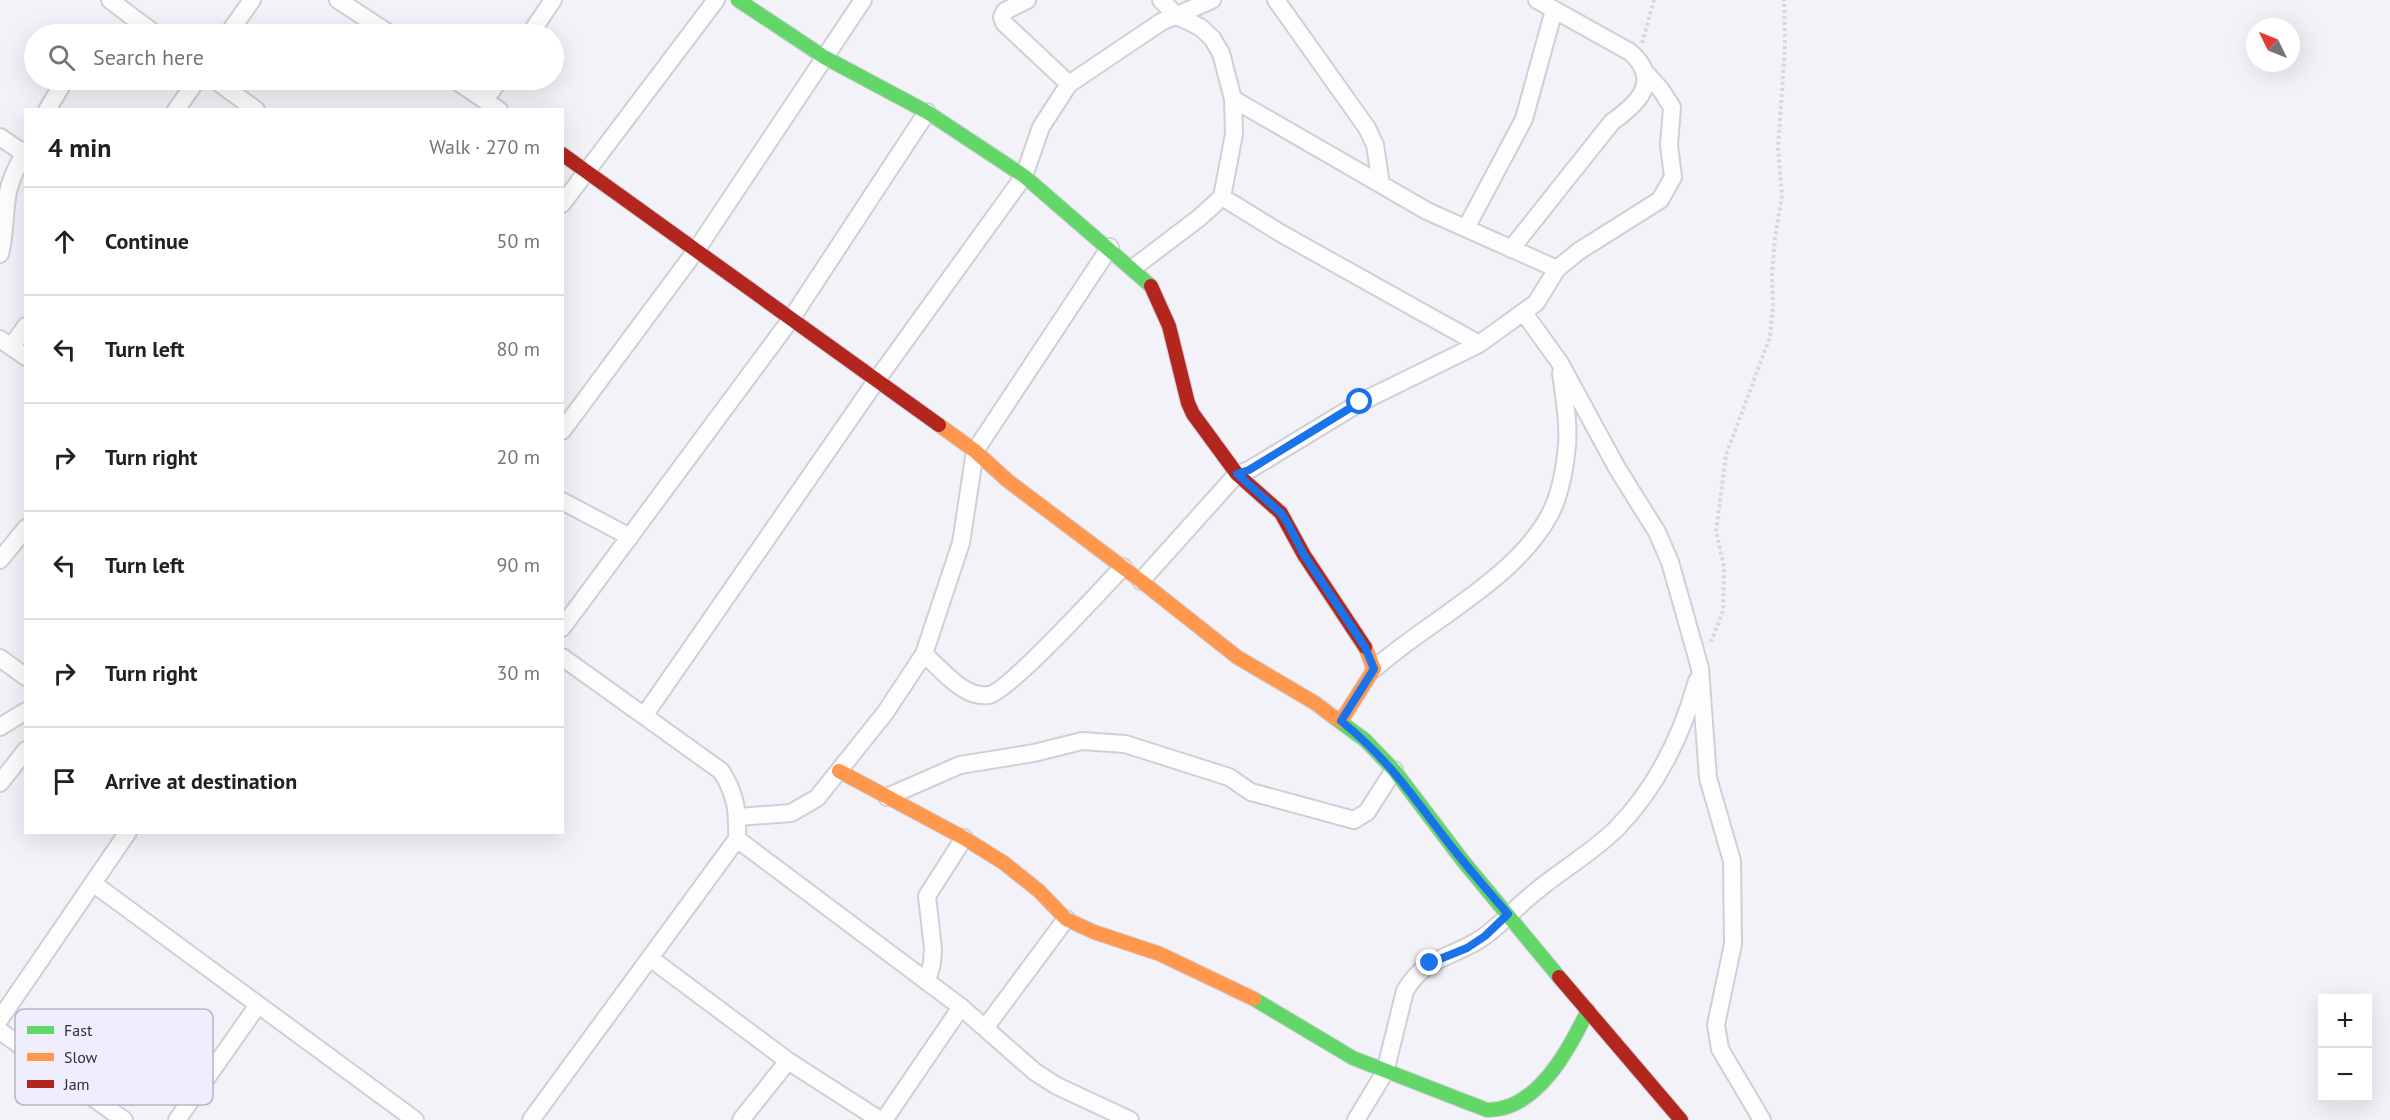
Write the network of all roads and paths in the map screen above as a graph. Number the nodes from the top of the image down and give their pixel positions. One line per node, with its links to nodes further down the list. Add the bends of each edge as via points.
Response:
1 (110, 0): 17 (street)
2 (252, 0): 18 (street)
3 (553, 0): 20 (street)
4 (716, 0): 41 (street)
5 (738, 0): 21 (street)
6 (863, 0): 21 (street)
7 (1027, 0): 24 (street, via 1005,11 1004,23)
8 (1161, 0): 16 (street)
9 (1212, 0): 16 (street)
10 (1276, 0): 43 (street, via 1367,128 1375,145)
11 (1537, 0): 15 (street)
12 (1654, 0): 22 (path)
13 (1784, 0): 74 (path, via 1778,148 1782,195 1775,238 1770,337 1726,455 1716,531 1724,567 1723,611)
14 (351, 3): 19 (street)
15 (1554, 10): 22 (street); 46 (street, via 1524,119)
16 (1177, 16): 24 (street, via 1161,22); 30 (street, via 1212,38 1221,53)
17 (142, 24)
18 (235, 24)
19 (377, 24)
20 (537, 24)
21 (824, 57): 36 (street); 48 (street)
22 (1638, 58): 23 (street)
23 (1647, 74): 49 (street, via 1646,87 1612,122); 52 (street, via 1672,107 1673,177 1660,200 1599,237)
24 (1069, 84): 42 (street, via 1041,127)
25 (59, 90): 32 (street)
26 (190, 90): 33 (street)
27 (229, 90): 34 (street)
28 (470, 90): 31 (street)
29 (491, 90): 31 (street)
30 (1233, 99): 43 (street); 44 (street, via 1234,134)
31 (484, 100): 35 (street)
32 (48, 108)
33 (177, 108)
34 (253, 108)
35 (496, 108)
36 (927, 112): 42 (street); 54 (street)
37 (0, 137): 38 (street)
38 (24, 152)
39 (24, 155): 50 (street, via 7,197)
40 (564, 155): 41 (street)
41 (586, 170): 45 (street); 48 (street)
42 (1024, 176): 47 (street); 60 (street)
43 (1381, 184): 46 (street)
44 (1222, 197): 51 (street); 57 (street)
45 (564, 201)
46 (1466, 228): 49 (street)
47 (1110, 247): 51 (street); 62 (street)
48 (697, 249): 54 (street); 61 (street)
49 (1511, 249): 52 (street)
50 (0, 254)
51 (1133, 268): 63 (street, via 1159,297 1188,403)
52 (1557, 269): 53 (street, via 1542,295)
53 (1524, 314): 57 (street); 59 (street)
54 (791, 319): 60 (street); 66 (street)
55 (24, 328): 56 (street)
56 (6, 343): 58 (street)
57 (1479, 344): 63 (street, via 1360,402)
58 (24, 356)
59 (1560, 363): 74 (street, via 1657,532 1670,562); 75 (street, via 1567,444 1549,516 1507,566)
60 (876, 381): 62 (street); 78 (street)
61 (564, 428)
62 (975, 451): 68 (street, via 1008,481); 71 (street, via 961,543)
63 (1237, 474): 69 (street); 75 (street, via 1281,513 1365,647)
64 (564, 502): 66 (street)
65 (24, 530): 67 (street)
66 (630, 537): 70 (street)
67 (0, 560)
68 (1123, 567): 69 (street); 71 (street, via 996,692 988,695 962,688)
69 (1141, 580): 79 (street, via 1250,666)
70 (564, 625)
71 (924, 654): 83 (street, via 885,713)
72 (0, 658): 76 (street)
73 (564, 658): 78 (street)
74 (1701, 668): 91 (street, via 1675,744 1644,796 1594,848); 116 (street, via 1708,778 1732,861 1733,944 1716,1025 1720,1050)
75 (1374, 669): 79 (street)
76 (24, 676)
77 (24, 712): 80 (street)
78 (644, 716): 86 (street, via 721,771 732,788)
79 (1341, 721): 82 (street)
80 (0, 726)
81 (24, 753): 84 (street)
82 (1394, 770): 85 (street, via 1367,812 1354,820 1251,792 1229,777 1125,744 1083,741 960,765); 91 (street)
83 (839, 771): 85 (street); 86 (street, via 818,798 791,813)
84 (0, 783)
85 (887, 797): 88 (street)
86 (738, 817): 89 (street)
87 (127, 834): 90 (street)
88 (964, 838): 92 (street, via 1004,863); 94 (street, via 927,896 933,949)
89 (737, 839): 93 (street); 94 (street)
90 (94, 884): 95 (street); 98 (street)
91 (1508, 914): 97 (street); 104 (street, via 1485,936 1430,963 1410,981 1404,991)
92 (1066, 919): 99 (street); 104 (street, via 1160,954 1256,1000 1353,1058)
93 (650, 958): 102 (street); 110 (street)
94 (927, 982): 96 (street)
95 (258, 1005): 103 (street); 109 (street)
96 (961, 1007): 99 (street); 112 (street)
97 (1588, 1010): 104 (street, via 1560,1065 1543,1084 1511,1106 1496,1111 1481,1109); 115 (street)
98 (0, 1019)
99 (985, 1028): 113 (street, via 1049,1081)
100 (0, 1031): 101 (street)
101 (15, 1042)
102 (788, 1061): 111 (street); 112 (street)
103 (213, 1069)
104 (1385, 1072): 114 (street)
105 (103, 1105): 107 (street)
106 (188, 1105): 108 (street)
107 (124, 1120)
108 (177, 1120)
109 (416, 1120)
110 (531, 1120)
111 (741, 1120)
112 (882, 1120)
113 (1130, 1120)
114 (1356, 1120)
115 (1681, 1120)
116 (1762, 1120)

